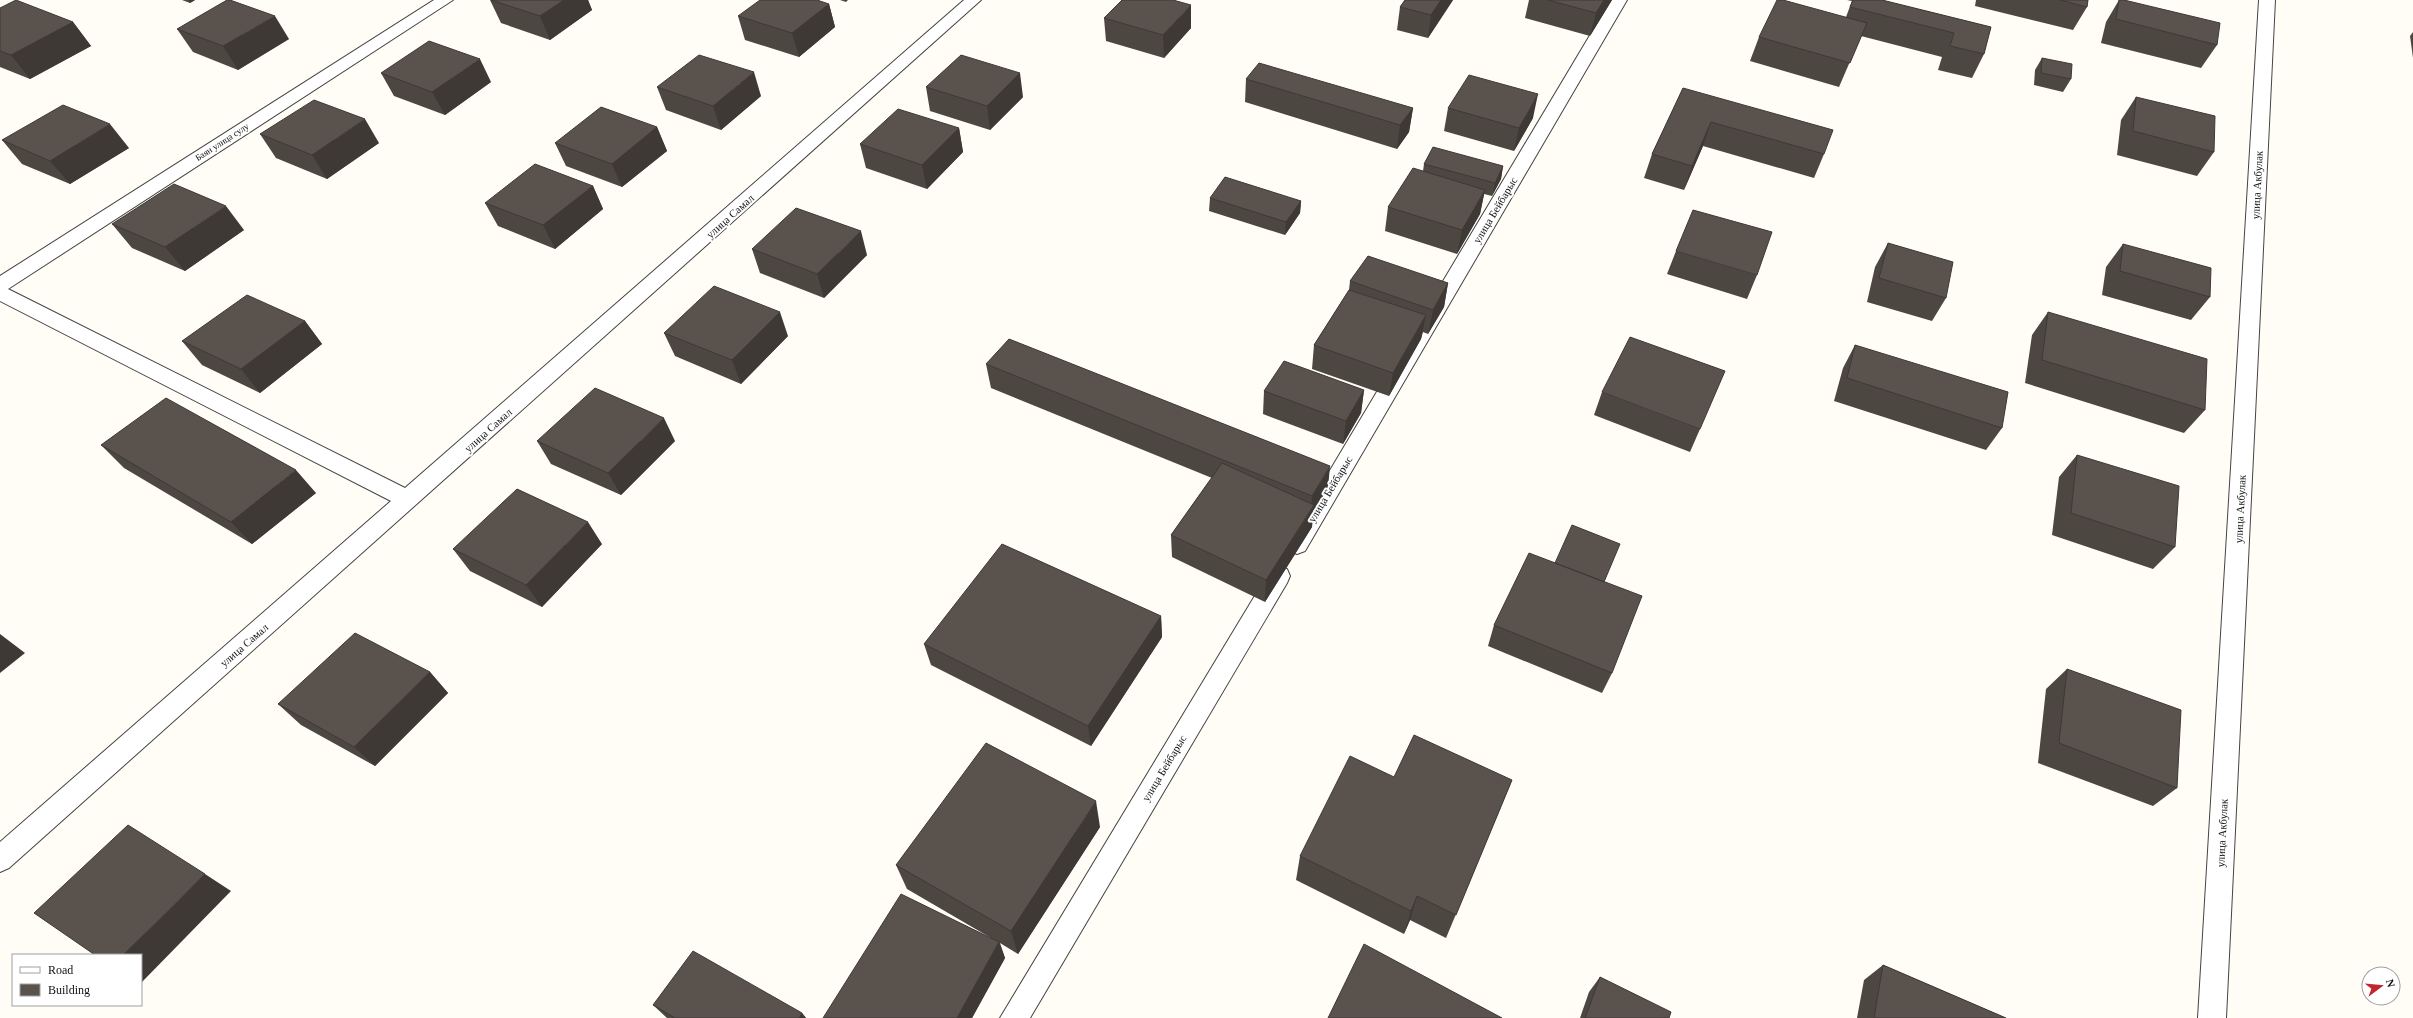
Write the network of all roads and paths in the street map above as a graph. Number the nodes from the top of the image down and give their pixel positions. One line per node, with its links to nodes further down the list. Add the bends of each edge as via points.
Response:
1 (445, 0): 5 (street, Баян улица сулу)
2 (973, 0): 7 (street, улица Самал)
3 (1619, 0): 9 (street, улица Бейбарыс, via 1241,641)
4 (2267, 0): 10 (street, улица Акбулак)
5 (0, 285)
6 (0, 293): 7 (street)
7 (410, 500): 8 (street, улица Самал)
8 (0, 859)
9 (1014, 1018)
10 (2212, 1018)

